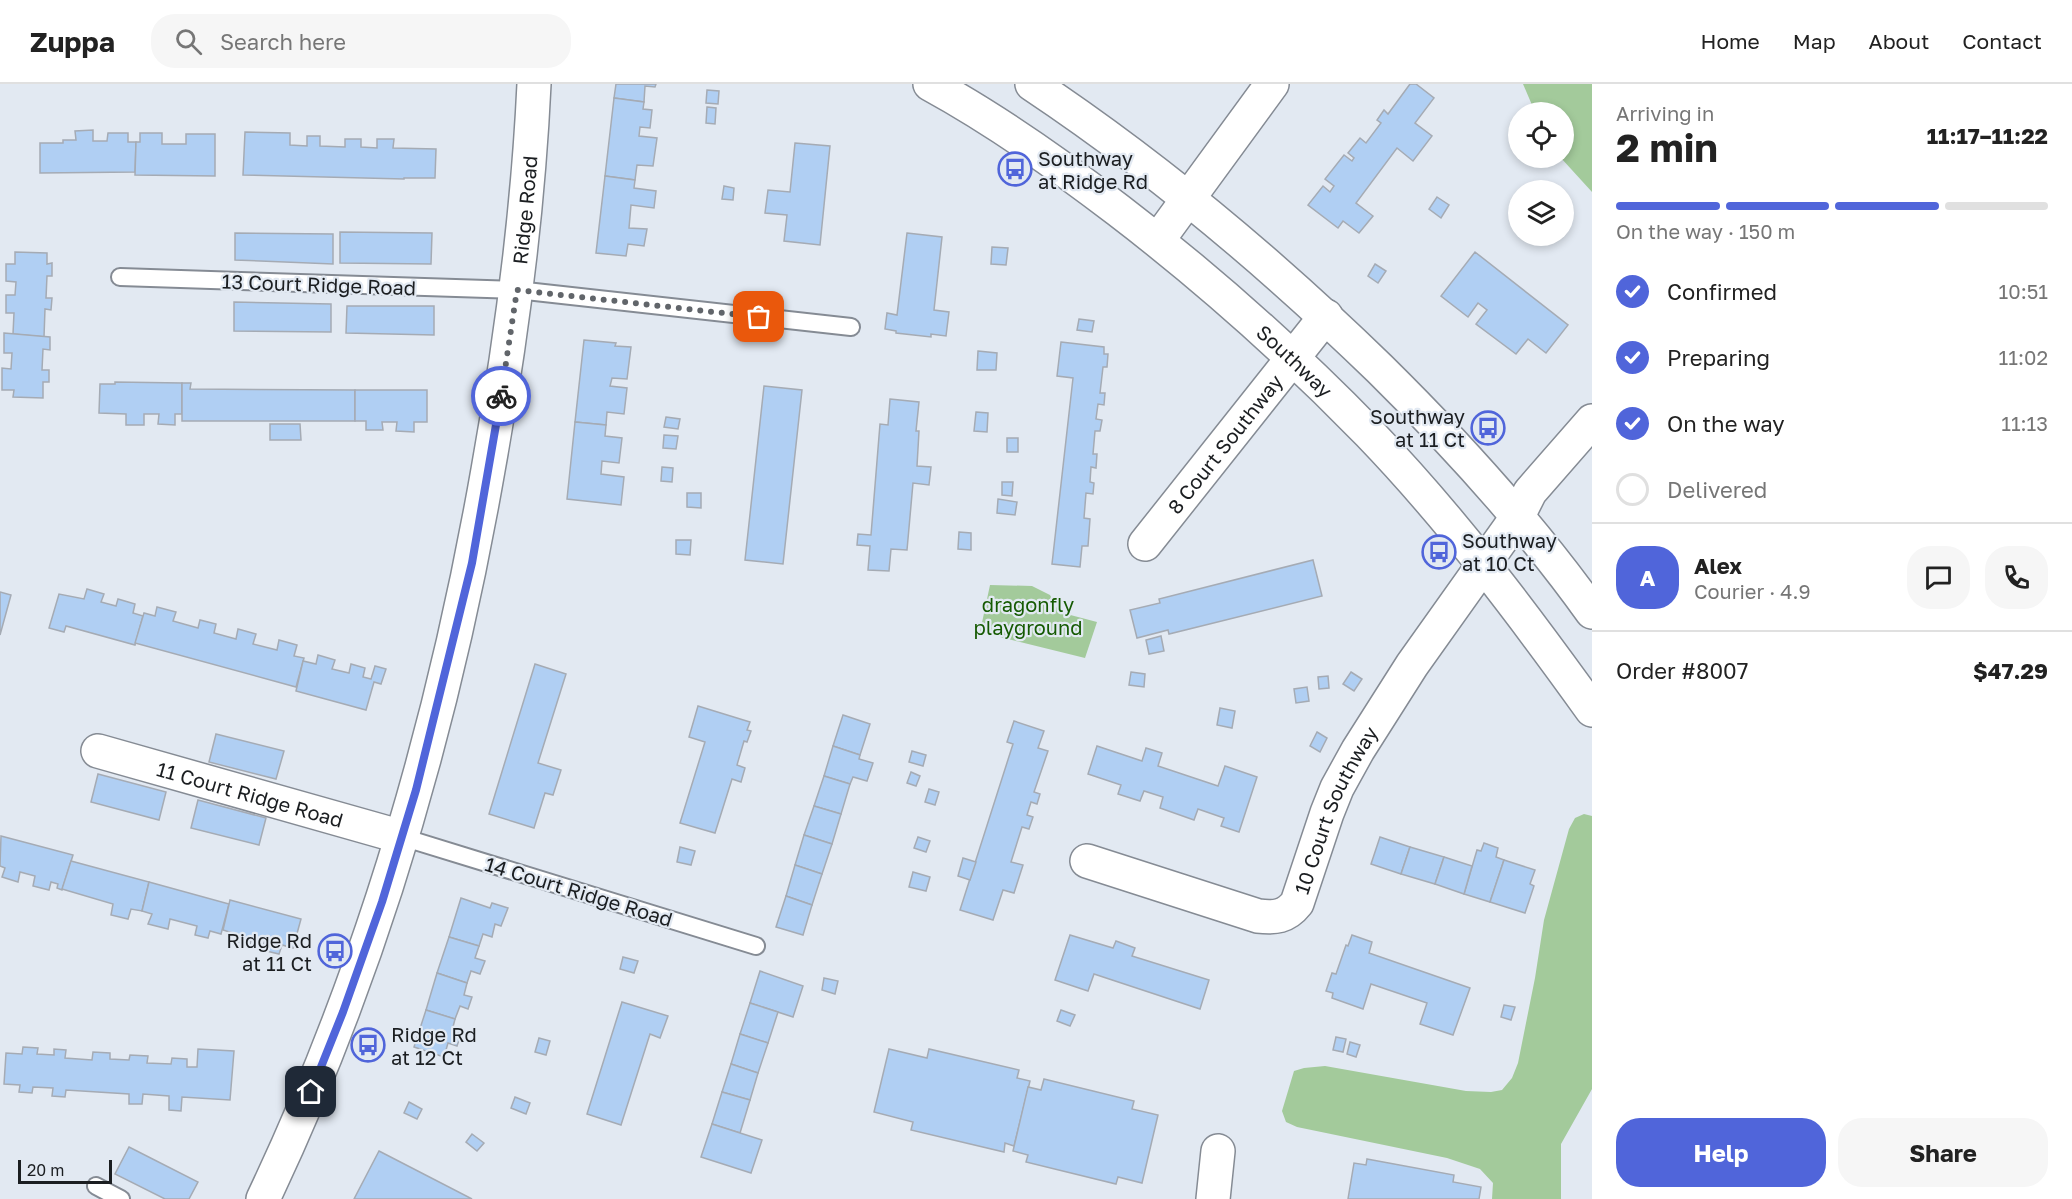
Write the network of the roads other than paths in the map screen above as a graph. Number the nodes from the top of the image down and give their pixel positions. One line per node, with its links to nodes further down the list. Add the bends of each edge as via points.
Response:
1 (534, 84): 8 (street, Ridge Road)
2 (930, 84): 6 (street, Southway, via 1017,137)
3 (1032, 84): 5 (street)
4 (1272, 84): 5 (street)
5 (1189, 198): 6 (street); 9 (street)
6 (1158, 240): 11 (street, Southway)
7 (120, 278): 8 (lane, 13 Court Ridge Road)
8 (517, 290): 10 (lane, 13 Court Ridge Road); 19 (street, Ridge Road, via 472,563)
9 (1326, 316): 11 (street, 8 Court Southway); 13 (street, via 1464,454)
10 (851, 327)
11 (1292, 358): 14 (street, 8 Court Southway); 15 (street, Southway, via 1369,434)
12 (1592, 420): 13 (street, via 1530,492)
13 (1518, 516): 15 (street); 16 (street)
14 (1145, 544)
15 (1482, 564): 17 (street, Southway); 20 (street, 10 Court Southway, via 1412,665 1348,769 1290,911 1281,916 1258,916)
16 (1590, 608)
17 (1592, 710)
18 (98, 751): 19 (street, 11 Court Ridge Road)
19 (402, 837): 21 (lane, 14 Court Ridge Road); 25 (street, Ridge Road, via 327,1055)
20 (1088, 861)
21 (756, 946)
22 (1218, 1151): 26 (street)
23 (96, 1186): 24 (lane)
24 (121, 1199)
25 (263, 1199)
26 (1213, 1199)

